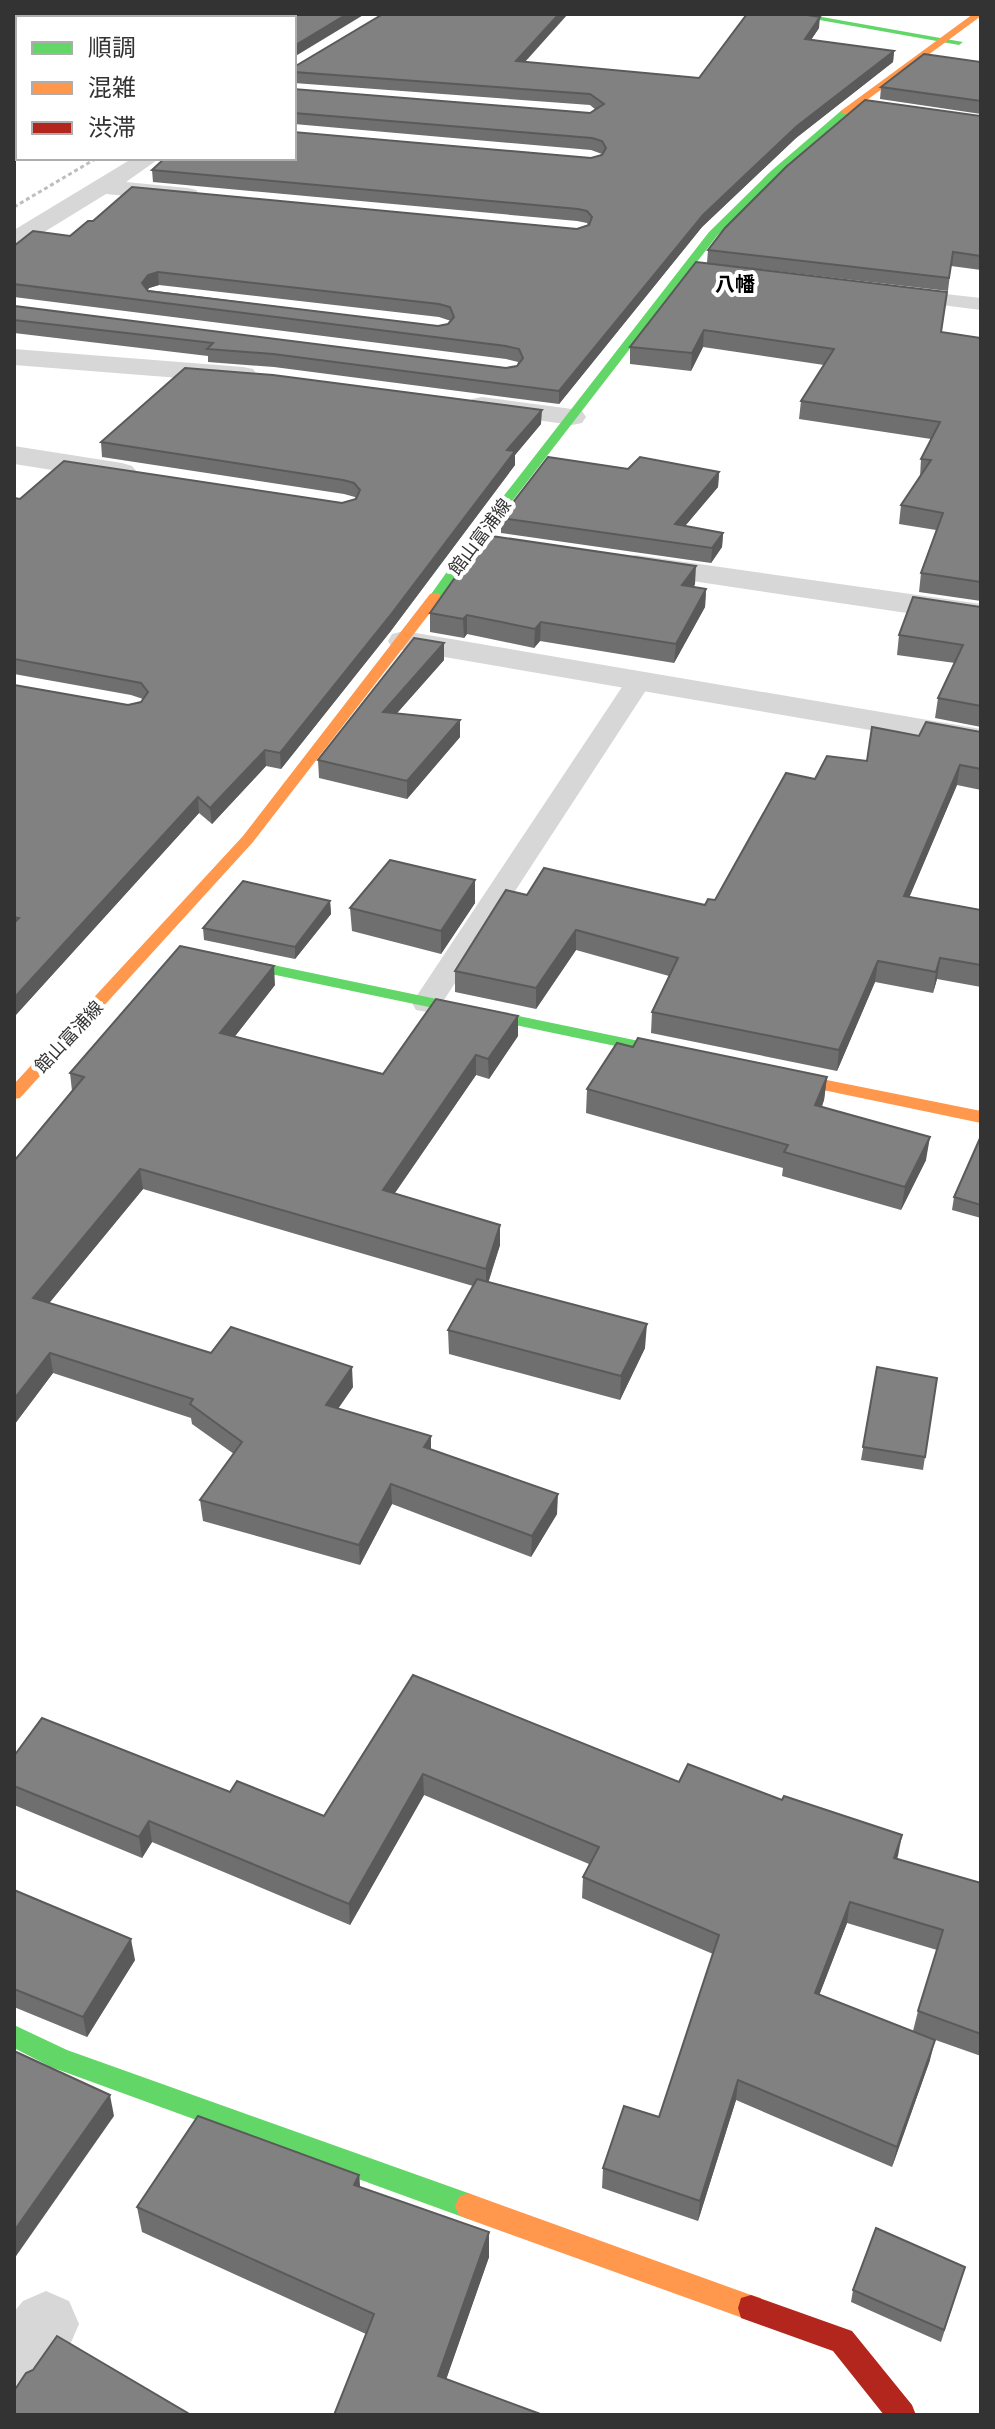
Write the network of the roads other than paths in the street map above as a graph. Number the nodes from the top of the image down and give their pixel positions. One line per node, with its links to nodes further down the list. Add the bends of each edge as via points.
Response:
1 (790, 14): 3 (main road)
2 (978, 14): 4 (main road, 館山富浦線)
3 (823, 16): 4 (main road)
4 (940, 39): 5 (main road); 6 (main road, 館山富浦線)
5 (981, 45)
6 (858, 104): 7 (lane); 17 (main road, 館山富浦線, via 746,199 713,234 694,271)
7 (889, 108)
8 (146, 160): 9 (street)
9 (102, 187): 10 (street); 11 (street)
10 (213, 197)
11 (14, 240)
12 (888, 293): 13 (lane)
13 (981, 304)
14 (14, 357): 15 (street)
15 (274, 378)
16 (462, 403): 17 (street)
17 (572, 417): 20 (main road, 館山富浦線)
18 (14, 455): 19 (street)
19 (155, 477)
20 (475, 541): 21 (street); 24 (main road, 館山富浦線)
21 (506, 545)
22 (601, 559): 23 (street)
23 (981, 614)
24 (404, 641): 25 (street); 31 (main road, 館山富浦線, via 162,946)
25 (639, 681): 26 (street); 28 (lane)
26 (981, 739)
27 (200, 954): 28 (main road)
28 (427, 1003): 29 (main road)
29 (704, 1060)
30 (750, 1069): 32 (main road)
31 (14, 1094)
32 (981, 1117)
33 (14, 2036): 34 (main road, via 60,2059 842,2341)
34 (902, 2415)

